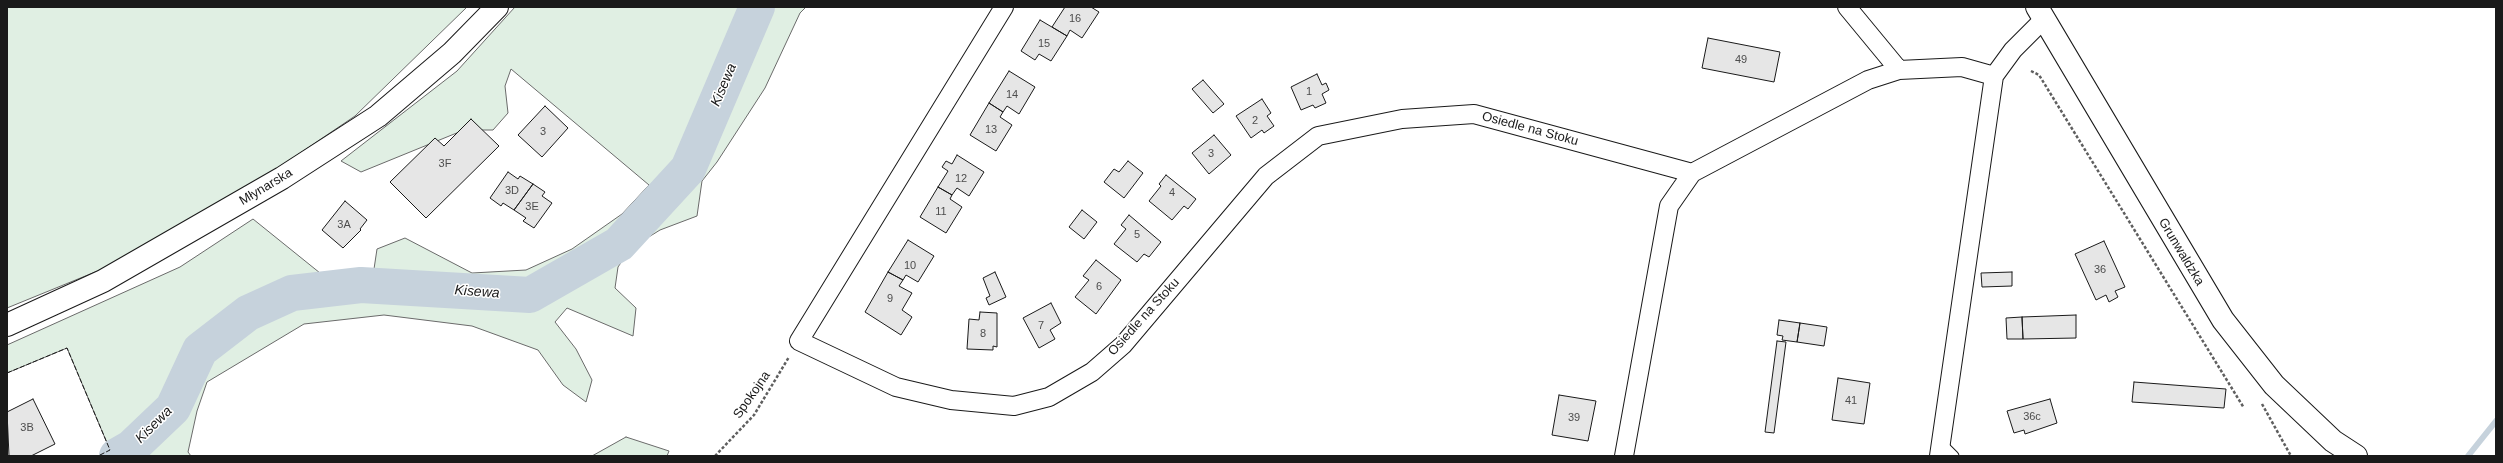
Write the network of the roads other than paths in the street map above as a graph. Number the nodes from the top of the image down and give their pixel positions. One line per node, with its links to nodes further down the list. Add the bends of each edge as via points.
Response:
1 (497, 7): 8 (street, Młynarska, via 452,53 378,116 282,178 103,281)
2 (1004, 7): 7 (street, Osiedle na Stoku, via 799,341 896,387 951,400 1014,406 1049,396 1092,372 1123,345 1266,176 1318,136 1402,119 1474,114)
3 (1847, 7): 5 (street)
4 (2044, 11): 6 (street, Grunwaldzka); 12 (street, Grunwaldzka, via 2167,230 2223,320 2274,385 2332,441)
5 (1899, 70): 6 (street, via 1962,67); 7 (street, via 1868,80)
6 (1994, 76): 9 (street, Grunwaldzka)
7 (1692, 173): 10 (street, via 1669,206)
8 (7, 325)
9 (1940, 449): 11 (lane)
10 (1624, 456)
11 (1954, 456)
12 (2356, 456)

